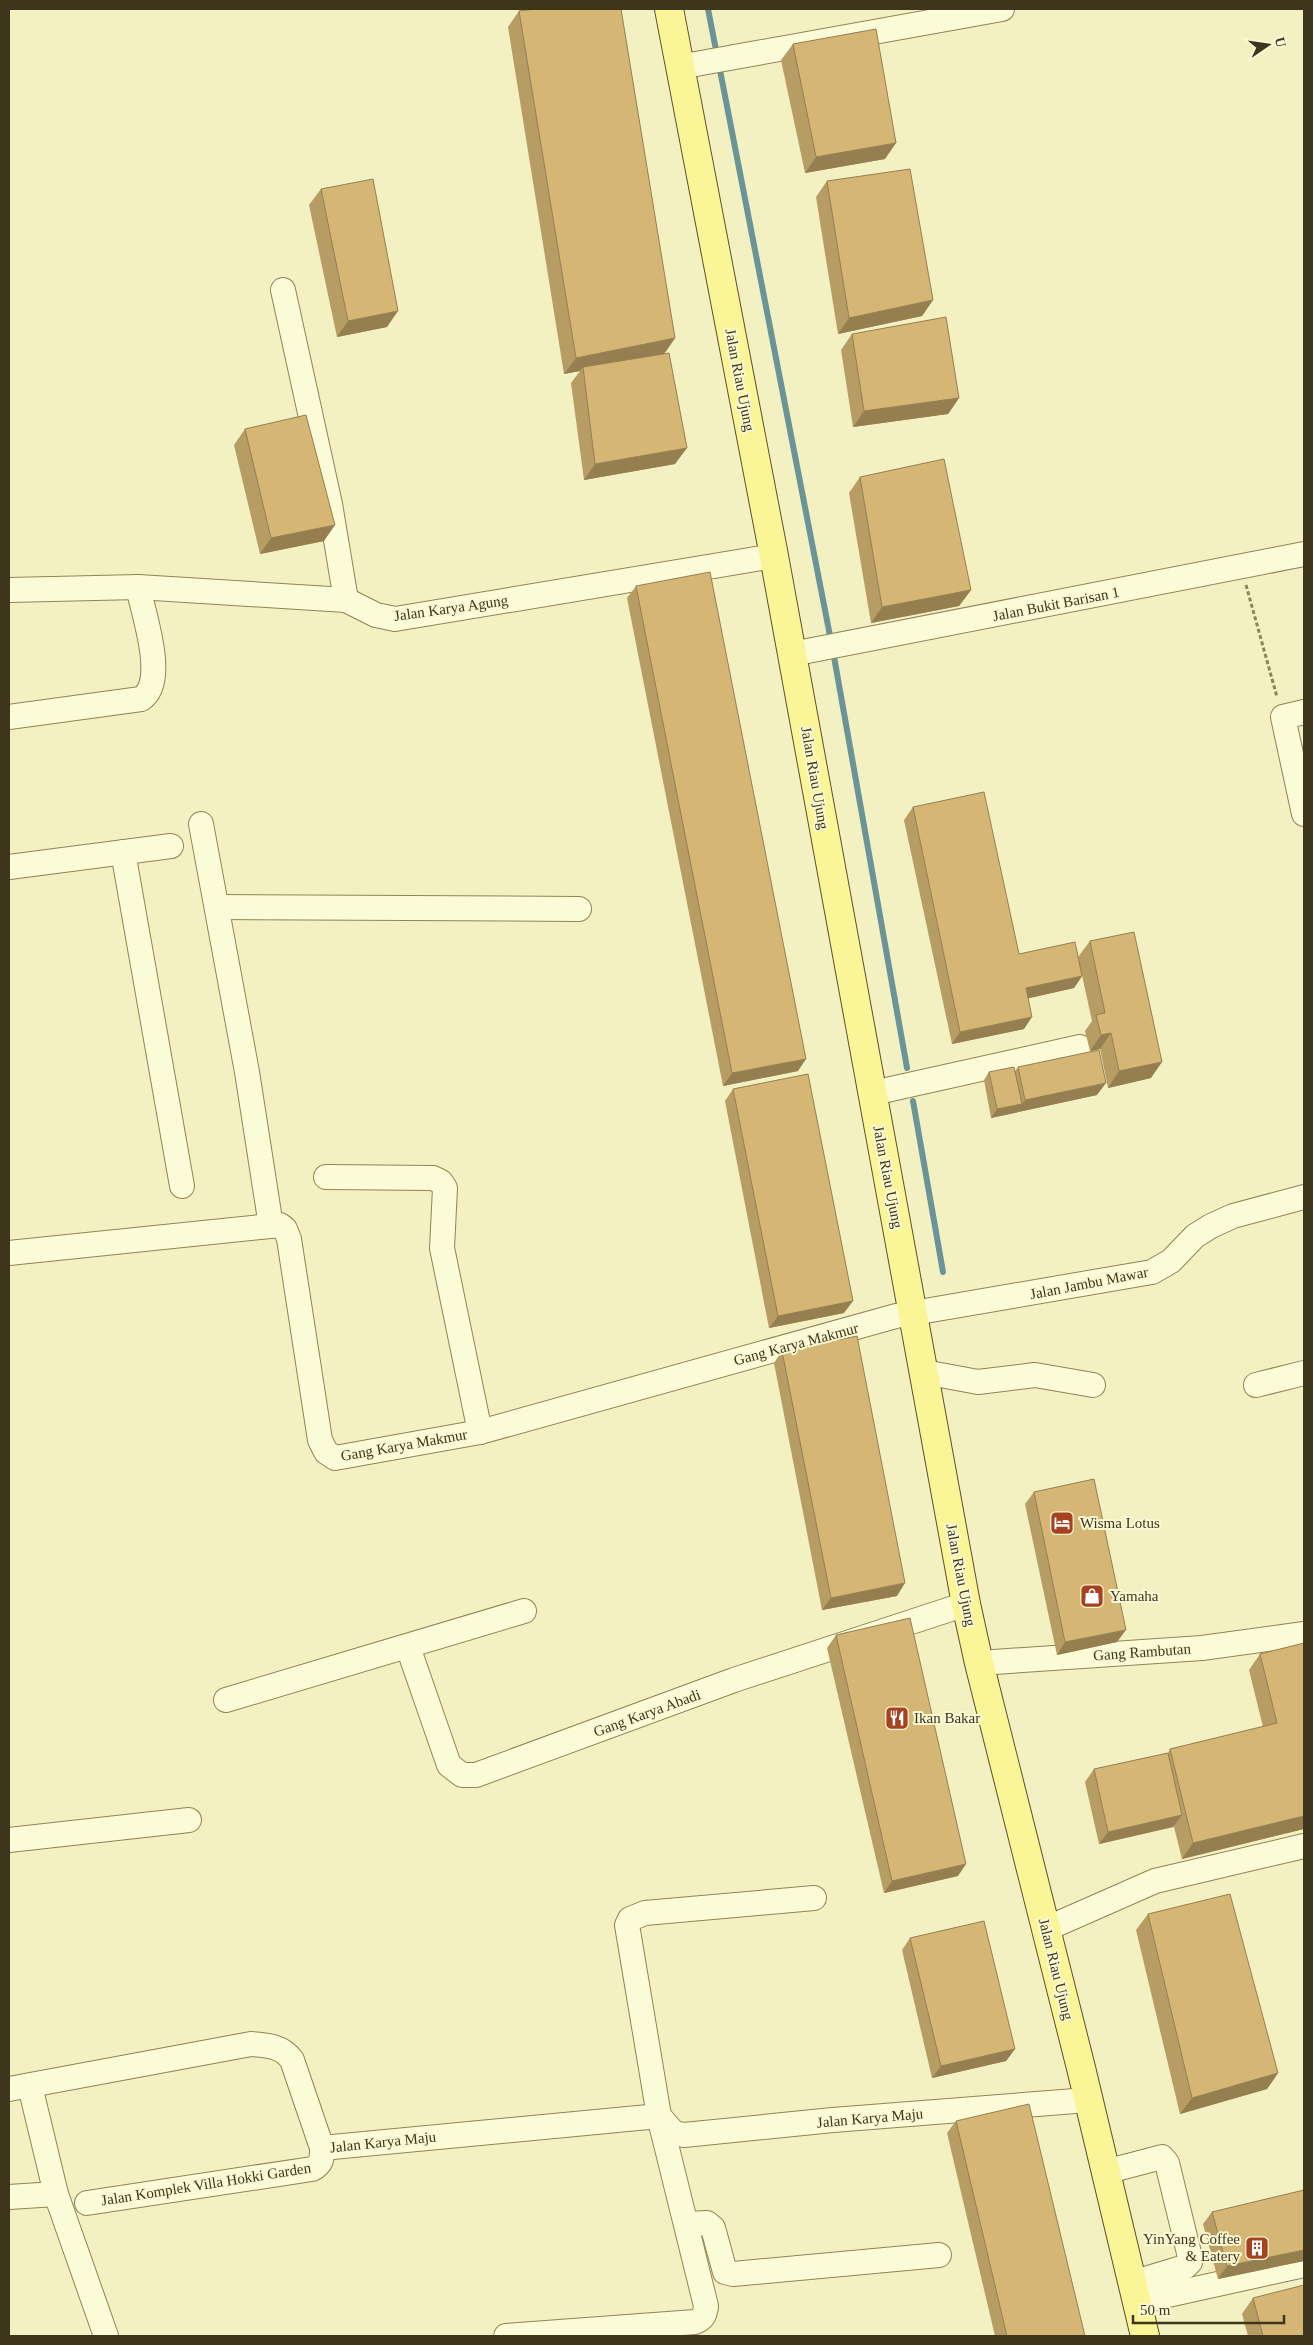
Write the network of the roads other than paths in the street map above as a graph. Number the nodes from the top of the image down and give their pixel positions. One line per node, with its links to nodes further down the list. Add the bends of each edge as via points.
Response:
1 (669, 9): 3 (main road, Jalan Riau Ujung)
2 (1002, 9): 3 (street)
3 (691, 65): 6 (main road, Jalan Riau Ujung)
4 (283, 290): 9 (street, via 330,504)
5 (1304, 554): 10 (street, Jalan Bukit Barisan 1)
6 (774, 556): 9 (street, Jalan Karya Agung, via 395,619 376,615); 10 (main road, Jalan Riau Ujung)
7 (138, 587): 8 (street, Jalan Karya Agung); 9 (street, Jalan Karya Agung); 12 (street, via 155,670 147,696)
8 (9, 590)
9 (346, 600)
10 (800, 653): 21 (main road, Jalan Riau Ujung)
11 (1294, 715): 13 (street)
12 (9, 717)
13 (1304, 814)
14 (201, 824): 18 (street)
15 (171, 846): 16 (street)
16 (124, 852): 17 (street); 23 (street)
17 (9, 867)
18 (217, 906): 19 (street); 25 (street)
19 (579, 909)
20 (1080, 1048): 21 (street)
21 (873, 1093): 27 (main road, Jalan Riau Ujung)
22 (326, 1176): 32 (street, via 433,1178 445,1188 442,1248)
23 (182, 1186)
24 (1304, 1197): 27 (street, Jalan Jambu Mawar, via 1233,1216 1211,1226 1195,1236 1171,1261 1152,1272)
25 (271, 1226): 26 (street); 32 (street, Gang Karya Makmur, via 280,1225 289,1239 320,1440 326,1452 335,1458 351,1456)
26 (9, 1253)
27 (914, 1314): 28 (main road, Jalan Riau Ujung); 32 (street, Gang Karya Makmur, via 896,1316)
28 (924, 1372): 30 (street, via 978,1382 1035,1375); 33 (main road, Jalan Riau Ujung)
29 (1304, 1373): 31 (street)
30 (1093, 1385)
31 (1256, 1385)
32 (480, 1432)
33 (966, 1604): 36 (street, Gang Karya Abadi, via 734,1680 476,1775 462,1775 449,1765); 37 (main road, Jalan Riau Ujung)
34 (524, 1611): 36 (street)
35 (1304, 1634): 37 (street, Gang Rambutan, via 1202,1648)
36 (408, 1647): 38 (street)
37 (978, 1663): 43 (main road, Jalan Riau Ujung)
38 (226, 1700)
39 (189, 1820): 40 (street)
40 (9, 1840)
41 (1304, 1846): 43 (street, via 1155,1881)
42 (814, 1898): 46 (street, via 645,1913 630,1920 627,1926)
43 (1046, 1929): 45 (main road, Jalan Riau Ujung)
44 (20, 2087): 47 (street, Jalan Karya Maju, via 251,2044 267,2045 286,2051 292,2060); 49 (street)
45 (1088, 2100): 46 (street, Jalan Karya Maju, via 684,2135 674,2133); 48 (main road, Jalan Riau Ujung)
46 (659, 2116): 47 (street, Jalan Karya Maju); 52 (street)
47 (322, 2154): 51 (street, Jalan Komplek Villa Hokki Garden, via 318,2166 312,2169)
48 (1105, 2172): 55 (main road, Jalan Riau Ujung); 55 (street, via 1162,2157 1167,2163 1189,2254 1190,2262 1185,2267)
49 (56, 2194): 50 (street); 56 (street)
50 (9, 2197)
51 (87, 2203)
52 (687, 2224): 53 (street, via 707,2223 713,2228 725,2272 734,2274); 57 (street, via 706,2306 702,2319)
53 (939, 2255)
54 (1304, 2265): 55 (street)
55 (1134, 2292): 58 (main road, Jalan Riau Ujung)
56 (106, 2336)
57 (506, 2336)
58 (1145, 2336)

